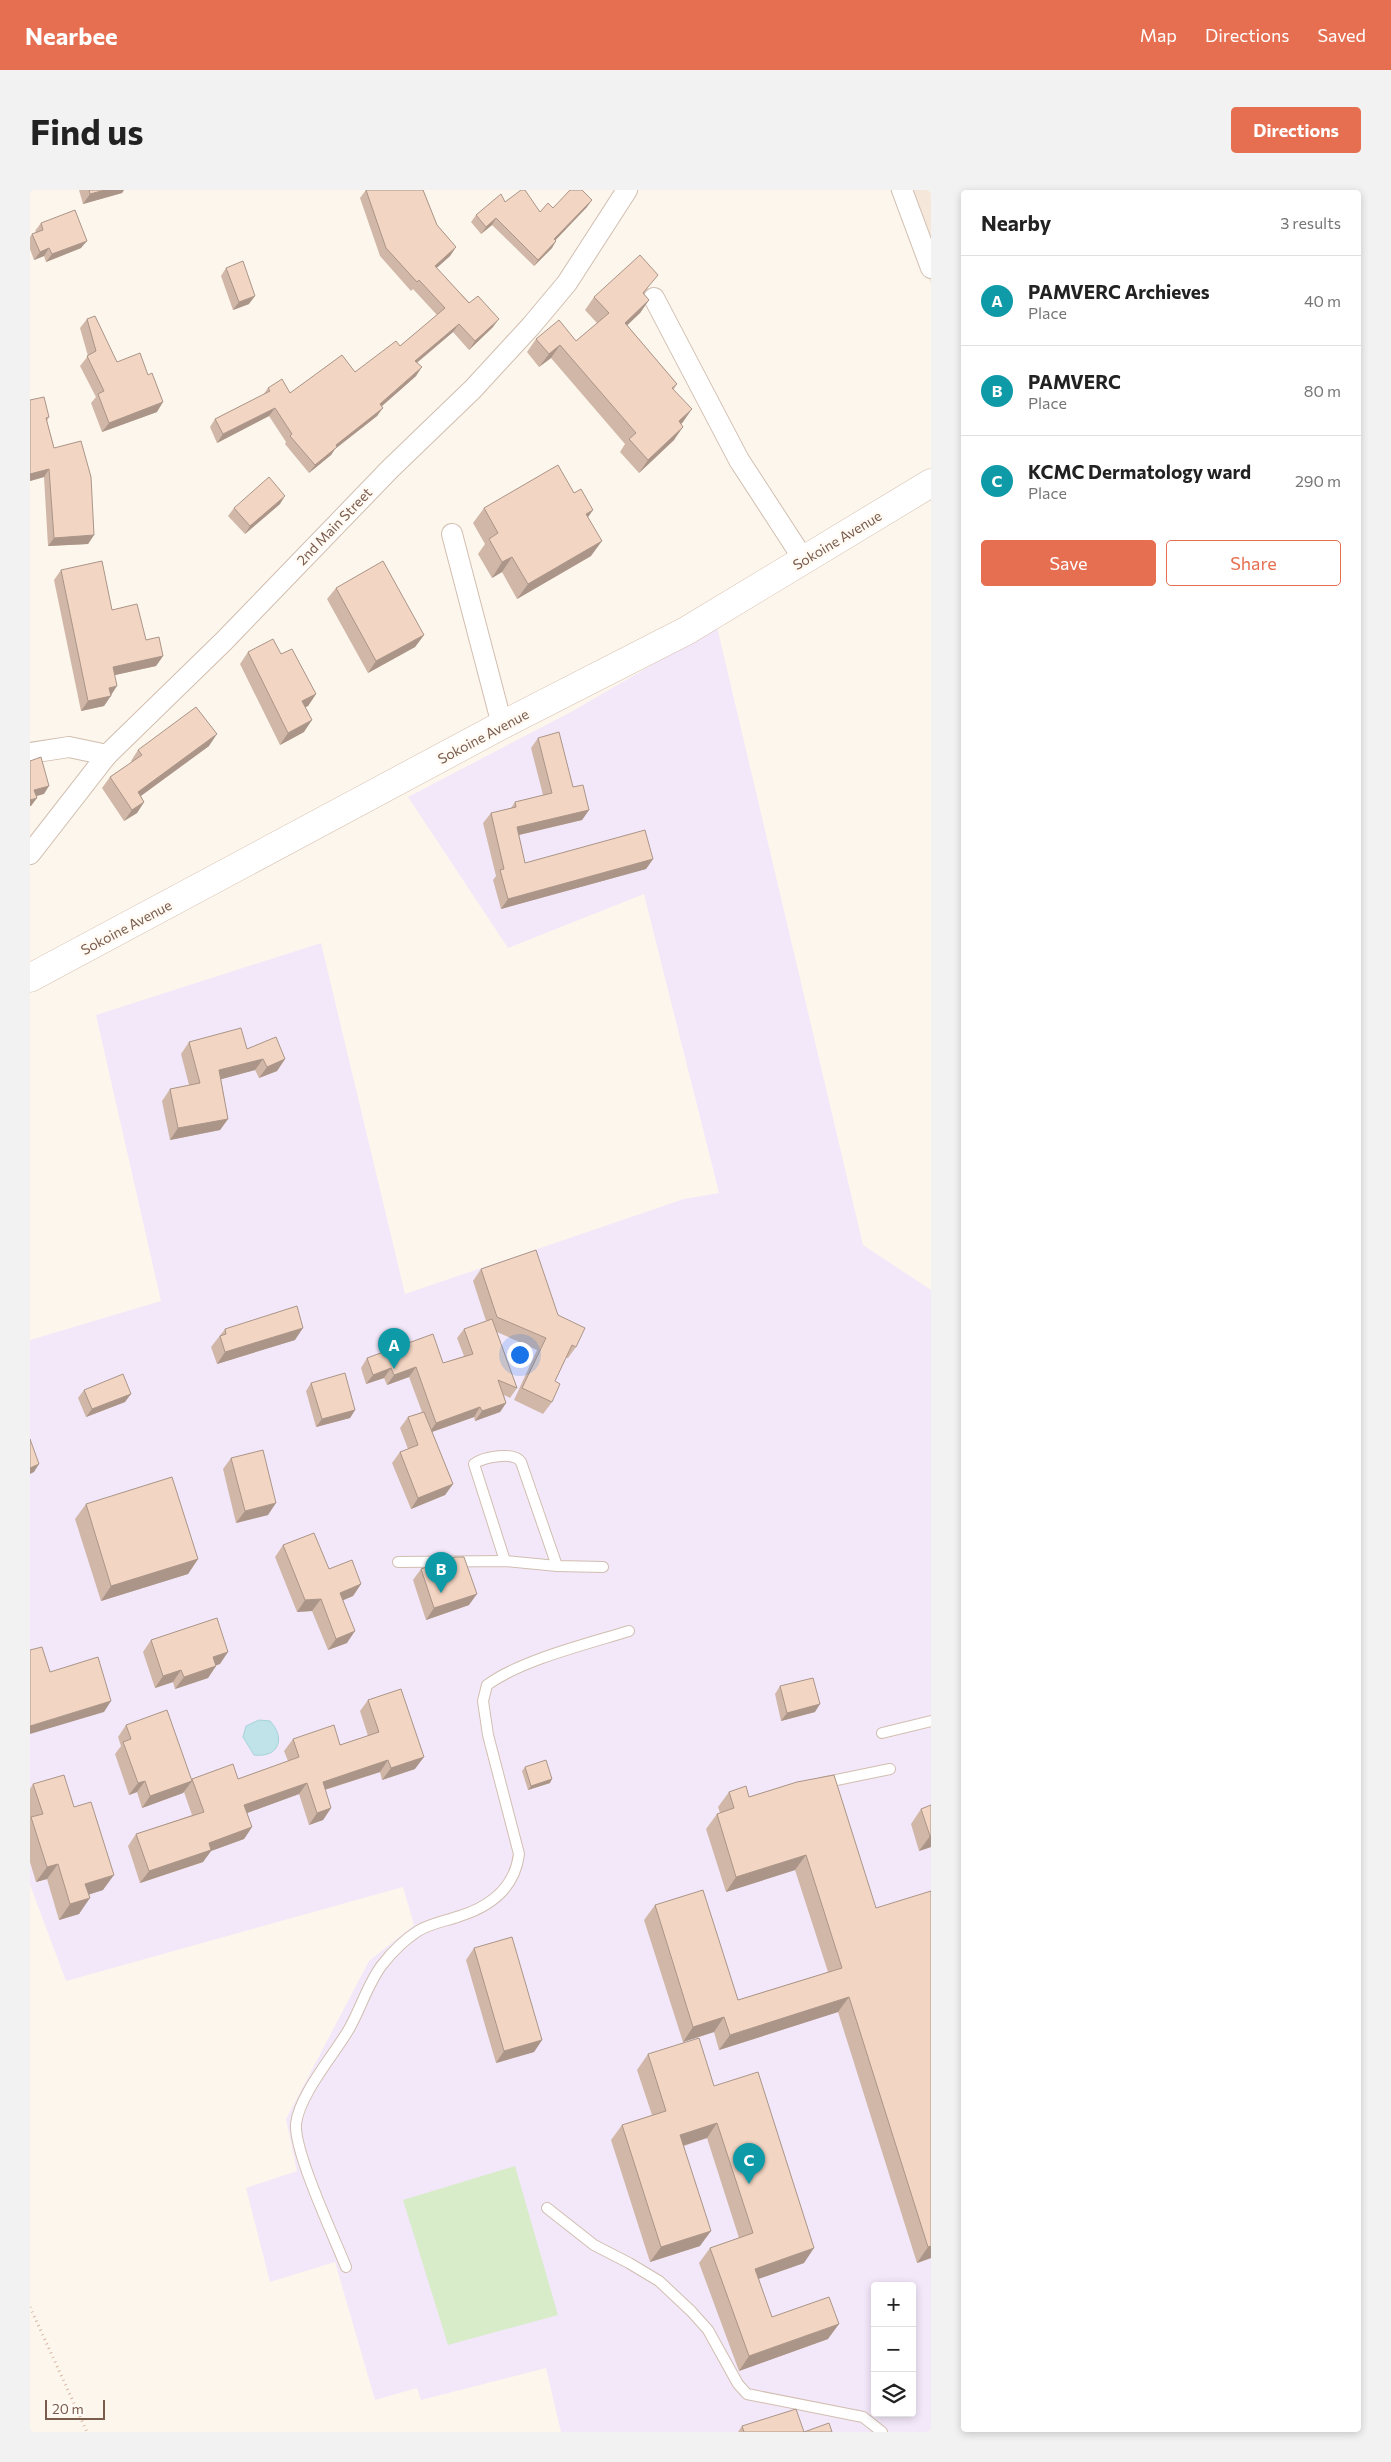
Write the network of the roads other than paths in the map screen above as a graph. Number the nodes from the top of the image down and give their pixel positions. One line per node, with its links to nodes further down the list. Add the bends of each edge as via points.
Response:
1 (627, 190): 10 (street, 2nd Main Street, via 567,283 531,326 224,641)
2 (902, 190): 3 (street)
3 (931, 268)
4 (654, 298): 7 (street, via 739,460)
5 (931, 483): 7 (street, Sokoine Avenue)
6 (452, 534): 8 (street)
7 (804, 560): 8 (street, Sokoine Avenue, via 686,631)
8 (502, 725): 12 (street, Sokoine Avenue)
9 (30, 754): 10 (street, via 69,747)
10 (107, 755): 11 (street, 2nd Main Street)
11 (30, 854)
12 (30, 978)
13 (505, 1561): 14 (lane); 15 (lane); 15 (lane, via 474,1464 479,1460 512,1455 521,1462)
14 (398, 1562)
15 (557, 1566): 16 (lane)
16 (603, 1567)
17 (629, 1631): 23 (lane, via 501,1674 487,1685 483,1701 488,1735 519,1854 517,1867 502,1892 491,1902 418,1931 381,1966 350,2028 313,2084 296,2124 300,2150)
18 (931, 1721): 19 (lane)
19 (882, 1733)
20 (890, 1769): 21 (lane)
21 (814, 1784)
22 (547, 2208): 24 (lane, via 594,2245 666,2287 708,2330 747,2394 863,2417)
23 (346, 2267)
24 (882, 2432)

